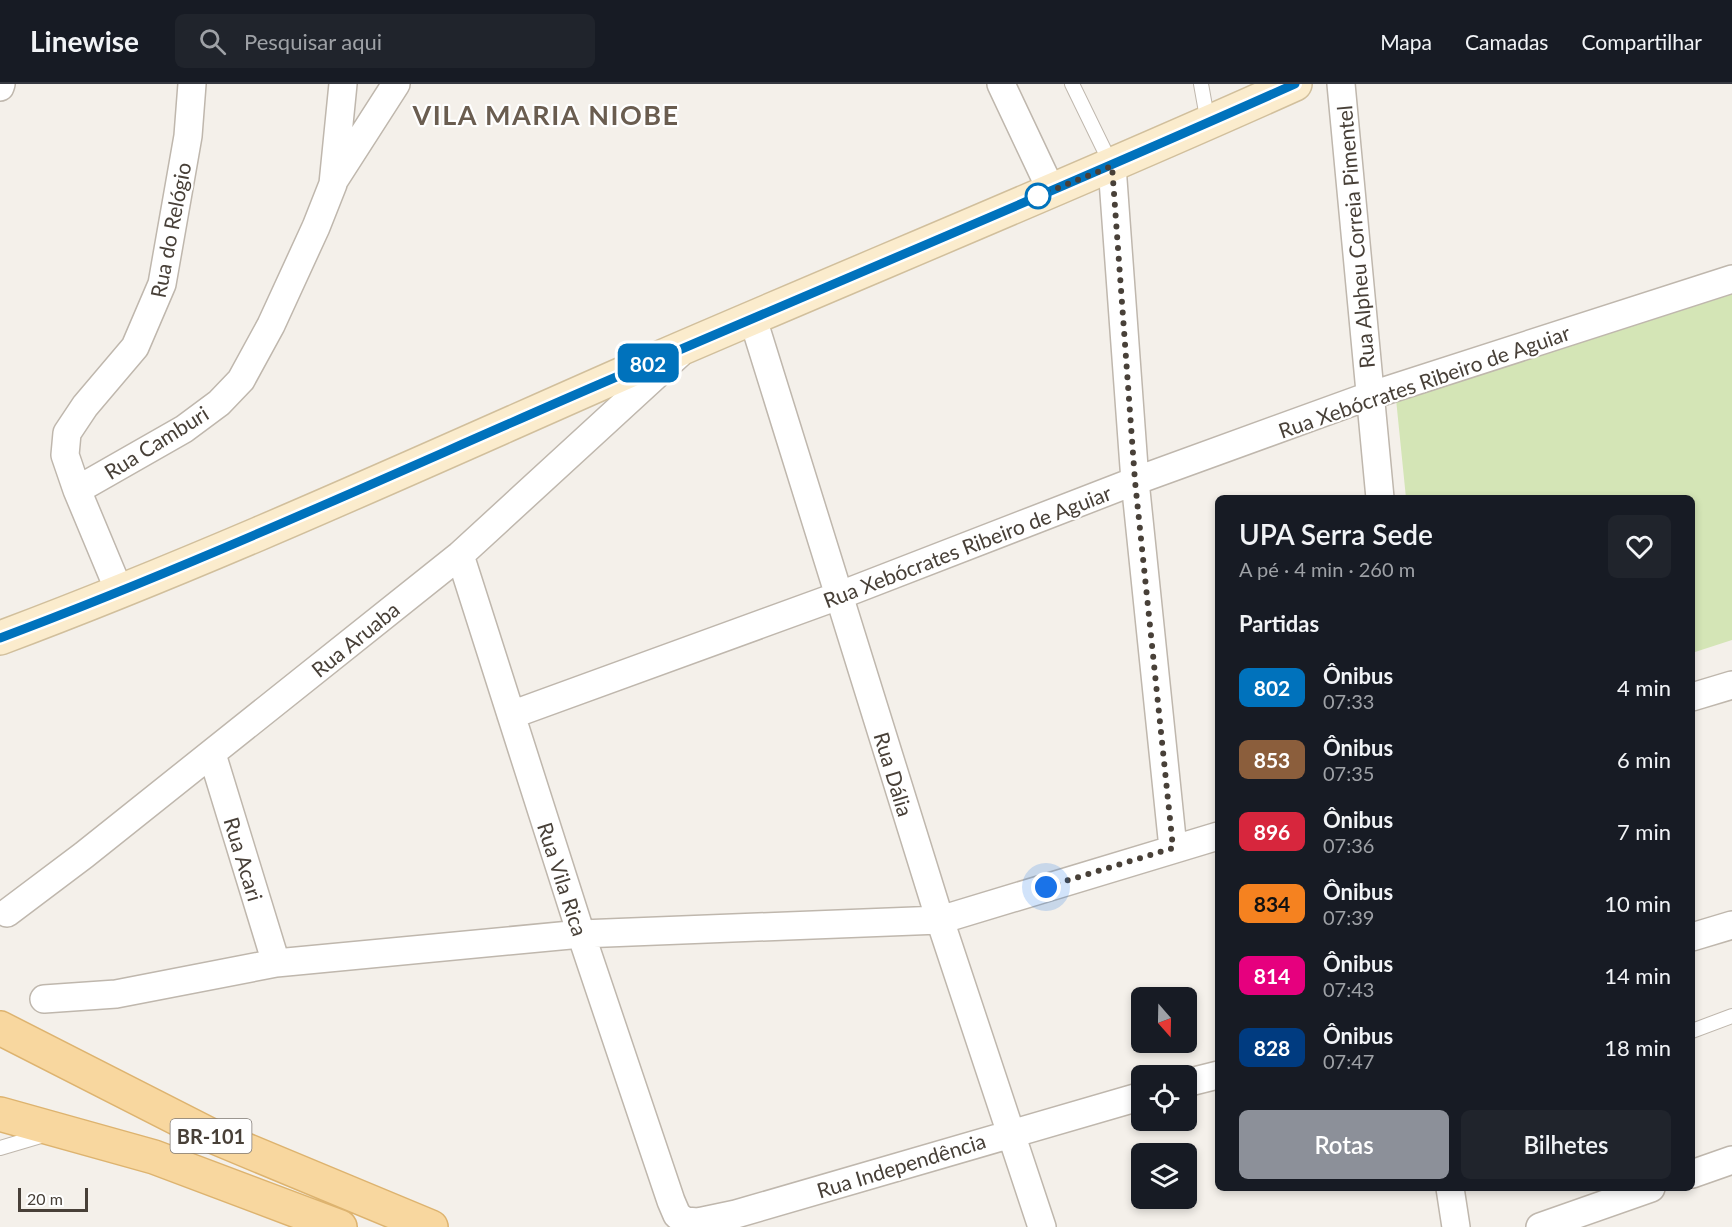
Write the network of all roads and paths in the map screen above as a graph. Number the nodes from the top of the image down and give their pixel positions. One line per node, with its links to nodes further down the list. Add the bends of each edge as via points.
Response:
1 (192, 84): 18 (street, Rua do Relógio, via 188,136 162,284 135,347 67,433 64,454)
2 (342, 84): 11 (street)
3 (396, 84): 11 (street)
4 (1001, 84): 12 (street)
5 (1072, 84): 10 (lane)
6 (1201, 84): 9 (lane)
7 (1295, 84): 9 (street)
8 (1341, 84): 16 (street, Rua Alpheu Correia Pimentel)
9 (1208, 123): 10 (street)
10 (1112, 166): 12 (street); 17 (street)
11 (333, 184): 18 (street, Rua Camburi, via 271,325 240,380 219,404 184,429)
12 (1051, 190): 14 (street)
13 (1732, 279): 16 (street, Rua Xebócrates Ribeiro de Aguiar)
14 (753, 319): 15 (street); 22 (street, Rua Dália)
15 (688, 346): 20 (street, Rua Aruaba); 21 (street)
16 (1369, 396): 17 (street, Rua Xebócrates Ribeiro de Aguiar); 19 (street, Rua Alpheu Correia Pimentel)
17 (1135, 481): 22 (street, Rua Xebócrates Ribeiro de Aguiar); 29 (street)
18 (77, 490): 21 (street)
19 (1380, 495)
20 (460, 555): 26 (street, Rua Vila Rica); 27 (street, Rua Aruaba)
21 (120, 593): 23 (street)
22 (838, 596): 26 (street, Rua Xebócrates Ribeiro de Aguiar); 31 (street, Rua Dália)
23 (0, 638)
24 (1732, 685): 25 (street)
25 (1695, 696)
26 (511, 716): 33 (street, Rua Vila Rica)
27 (212, 754): 30 (street, Rua Aruaba); 35 (street, Rua Acari)
28 (1215, 837): 29 (street)
29 (1173, 848): 31 (street)
30 (7, 913)
31 (940, 920): 33 (street); 45 (street, Rua Dália)
32 (1732, 925): 34 (street)
33 (581, 934): 35 (street); 51 (street, Rua Vila Rica)
34 (1695, 936)
35 (276, 963): 36 (street, via 116,994)
36 (44, 999)
37 (1732, 1016): 39 (lane)
38 (0, 1028): 53 (main road, BR-101, via 212,1136)
39 (1695, 1030)
40 (1215, 1076): 41 (street)
41 (1197, 1080)
42 (1131, 1099): 45 (street, Rua Independência)
43 (0, 1114): 44 (main road, BR-101)
44 (66, 1131): 46 (lane, via 30,1137); 52 (main road, BR-101, via 154,1157)
45 (1011, 1132): 51 (street, Rua Independência, via 698,1222 684,1221); 54 (street, Rua Dália)
46 (0, 1148)
47 (1732, 1160): 48 (street)
48 (1695, 1173)
49 (1450, 1191): 55 (street)
50 (1642, 1191): 56 (street)
51 (671, 1202)
52 (340, 1227)
53 (431, 1227)
54 (1042, 1227)
55 (1456, 1227)
56 (1540, 1227)

